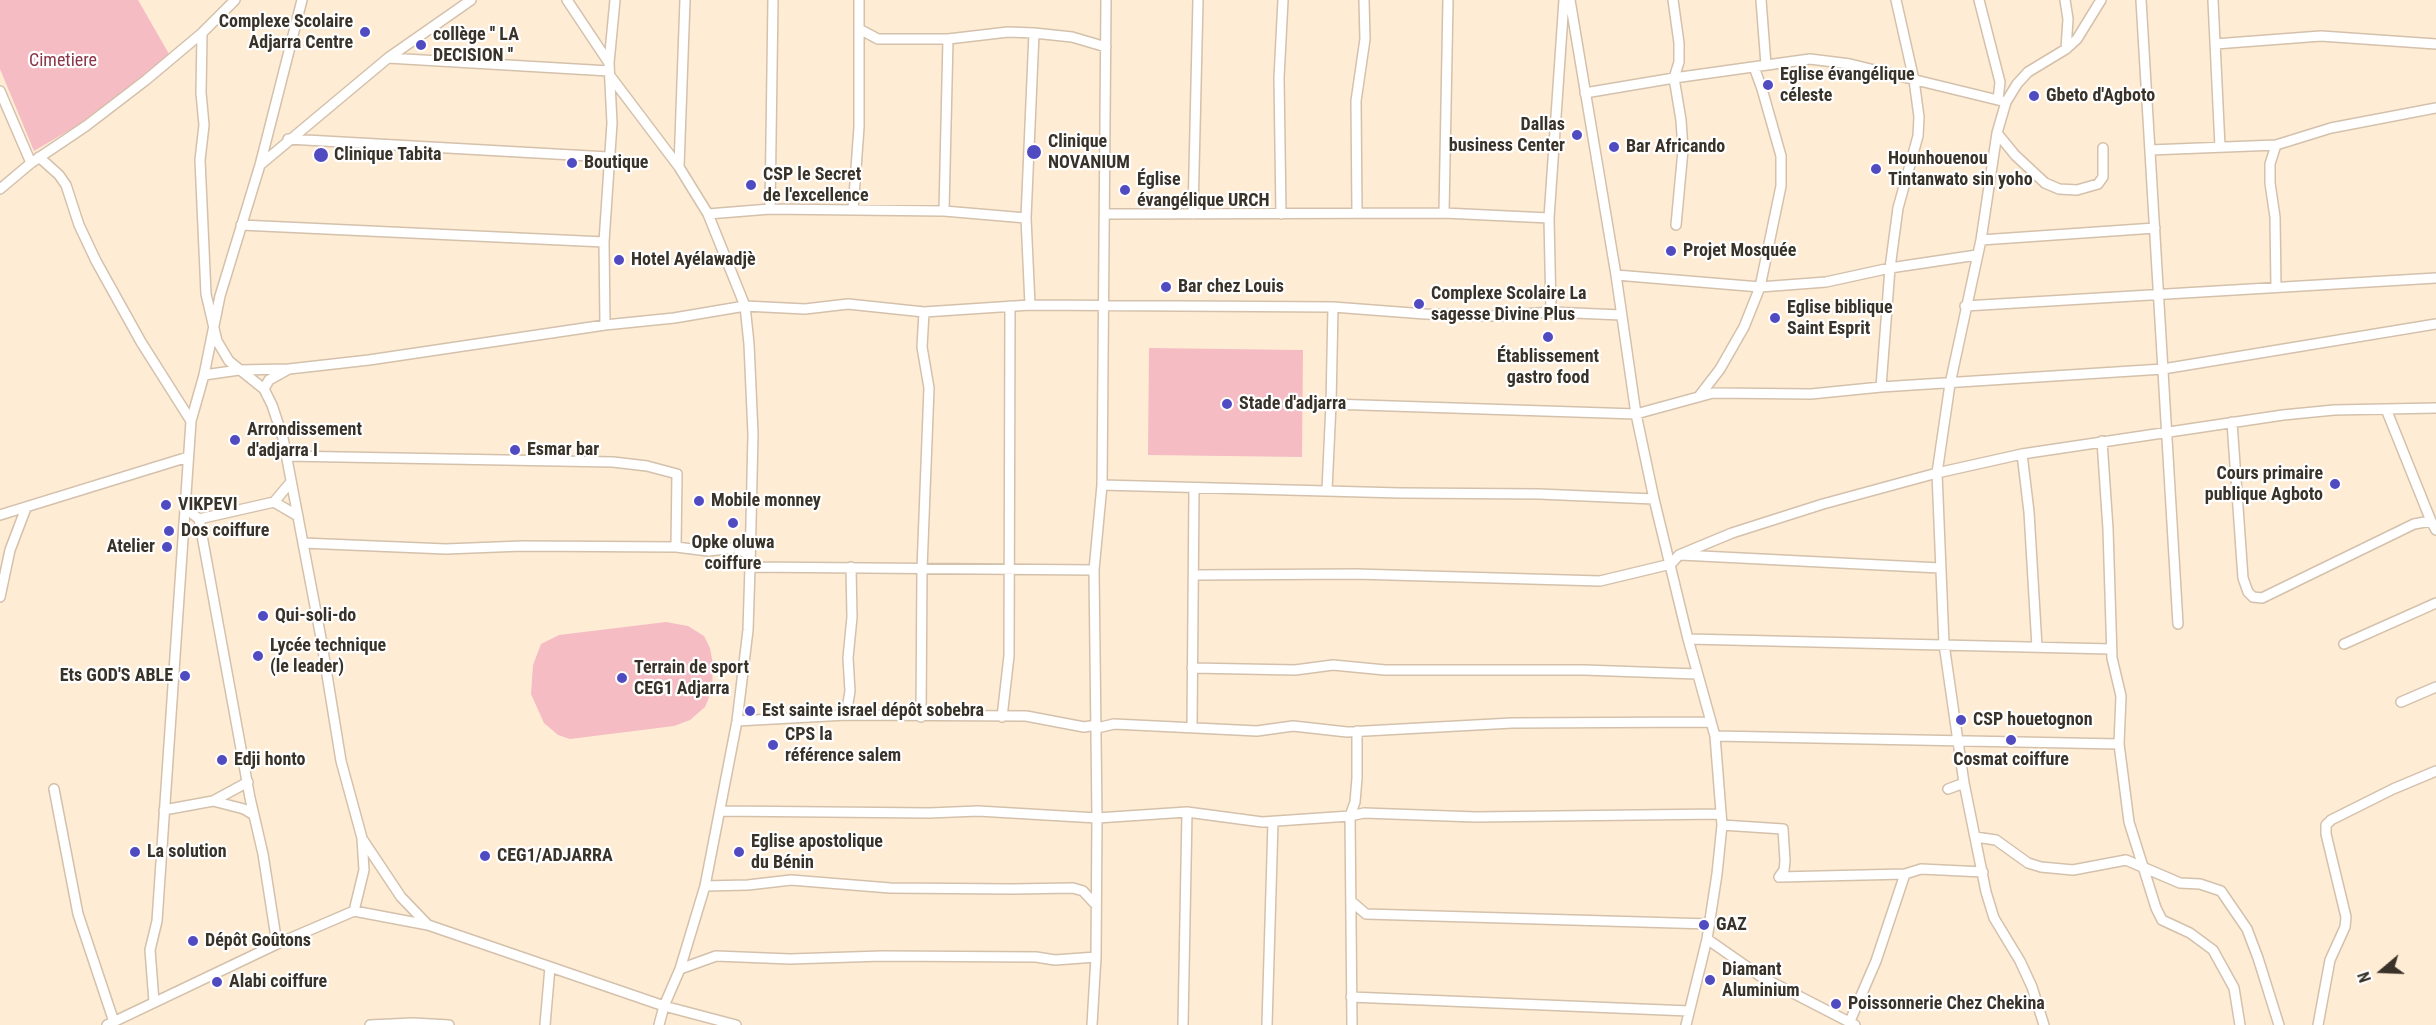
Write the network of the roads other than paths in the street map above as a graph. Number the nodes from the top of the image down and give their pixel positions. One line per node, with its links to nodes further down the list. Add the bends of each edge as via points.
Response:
1 (235, 0): 25 (street)
2 (302, 0): 52 (street)
3 (471, 0): 34 (street)
4 (567, 0): 37 (street)
5 (615, 0): 37 (street)
6 (685, 0): 53 (street)
7 (773, 0): 55 (street)
8 (859, 0): 24 (street)
9 (1106, 0): 31 (street)
10 (1198, 0): 62 (street)
11 (1283, 0): 63 (street, via 1279,78)
12 (1364, 0): 58 (street, via 1365,39 1356,101)
13 (1448, 0): 59 (street)
14 (1564, 0): 65 (street)
15 (1570, 0): 41 (street)
16 (1673, 0): 38 (street, via 1679,43)
17 (1761, 0): 35 (street)
18 (1896, 0): 39 (street)
19 (1979, 0): 42 (street)
20 (2066, 0): 33 (street)
21 (2101, 0): 33 (street, via 2086,28)
22 (2141, 0): 49 (street)
23 (2213, 0): 29 (street)
24 (861, 30): 27 (street); 32 (street)
25 (202, 33): 51 (street, via 103,113); 89 (street, via 202,234)
26 (1034, 33): 28 (street); 31 (street); 64 (street)
27 (878, 39): 28 (street); 32 (street)
28 (948, 39): 57 (street)
29 (2215, 44): 30 (street, via 2321,36); 47 (street)
30 (2436, 44)
31 (1106, 47): 61 (street)
32 (860, 48): 56 (street)
33 (2066, 49): 42 (street, via 2028,72)
34 (388, 58): 37 (street); 45 (street)
35 (1766, 65): 36 (street); 39 (street, via 1823,60)
36 (1754, 68): 38 (street); 75 (street, via 1780,156 1781,186)
37 (610, 71): 50 (street, via 612,123); 53 (street)
38 (1674, 78): 41 (street); 67 (street, via 1683,150)
39 (1914, 80): 42 (street); 72 (street, via 1918,136 1898,208)
40 (0, 91): 51 (street)
41 (1585, 93): 73 (street)
42 (2002, 101): 44 (street)
43 (2436, 108): 46 (street, via 2331,128)
44 (1997, 133): 48 (street, via 2045,183 2059,189 2077,190 2098,184 2103,177); 69 (street)
45 (288, 140): 50 (street); 52 (street)
46 (2276, 145): 47 (street); 76 (street, via 2270,174)
47 (2220, 147): 49 (street)
48 (2103, 148)
49 (2150, 150): 68 (street)
50 (608, 157): 70 (street)
51 (35, 160): 54 (street); 102 (street, via 59,175 66,185 96,261)
52 (260, 165): 66 (street)
53 (679, 167): 60 (street)
54 (0, 189)
55 (770, 208): 56 (street); 60 (street)
56 (853, 210): 57 (street)
57 (944, 211): 64 (street)
58 (1358, 213): 59 (street); 63 (street)
59 (1444, 213): 65 (street)
60 (708, 214): 79 (street)
61 (1106, 214): 62 (street); 81 (street)
62 (1193, 214): 63 (street)
63 (1281, 214)
64 (1026, 218): 78 (street)
65 (1549, 218): 85 (street)
66 (241, 225): 70 (street); 89 (street)
67 (1676, 225)
68 (2155, 228): 69 (street); 77 (street)
69 (1981, 240): 71 (street)
70 (604, 242): 88 (street)
71 (1977, 255): 72 (street); 82 (street)
72 (1890, 268): 75 (street, via 1826,282); 95 (street)
73 (1616, 275): 75 (street); 86 (street)
74 (2436, 278): 76 (street)
75 (1760, 287): 97 (street, via 1744,327)
76 (2276, 287): 77 (street)
77 (2158, 294): 82 (street); 91 (street)
78 (1030, 305): 80 (street); 81 (street)
79 (745, 306): 84 (street, via 805,309 848,304); 88 (street); 125 (street, via 753,434)
80 (1010, 306): 84 (street); 133 (street)
81 (1104, 306): 83 (street); 111 (street)
82 (1965, 306): 94 (street)
83 (1333, 307): 85 (street, via 1496,316); 98 (street)
84 (924, 312): 131 (street, via 922,347 929,388)
85 (1551, 312): 86 (street)
86 (1621, 315): 101 (street)
87 (2436, 324): 91 (street)
88 (605, 325): 90 (street)
89 (213, 329): 92 (street, via 222,351); 93 (street)
90 (289, 369): 92 (street); 96 (street, via 274,376)
91 (2163, 369): 94 (street); 104 (street)
92 (239, 370): 93 (street); 96 (street)
93 (204, 375): 102 (street)
94 (1950, 384): 95 (street); 109 (street)
95 (1881, 387): 97 (street, via 1812,394)
96 (264, 389): 107 (street, via 278,422)
97 (1700, 395): 101 (street)
98 (1331, 405): 101 (street); 113 (street)
99 (2436, 408): 100 (street)
100 (2386, 409): 103 (street, via 2334,410); 121 (street)
101 (1636, 414): 114 (street)
102 (191, 421): 108 (street)
103 (2232, 422): 104 (street); 121 (street, via 2243,578 2253,597 2262,598 2414,524)
104 (2167, 434): 105 (street); 137 (street)
105 (2102, 441): 106 (street); 142 (street)
106 (2022, 454): 109 (street); 141 (street)
107 (286, 456): 110 (street); 124 (street, via 613,462 647,466 677,474)
108 (188, 457): 116 (street); 117 (street)
109 (1937, 473): 126 (street, via 1782,517); 130 (street)
110 (290, 483): 115 (street); 119 (street)
111 (1102, 485): 112 (street); 132 (street)
112 (1194, 489): 113 (street); 134 (street)
113 (1327, 490): 114 (street)
114 (1654, 499): 127 (street)
115 (274, 501): 119 (street); 120 (street)
116 (26, 508): 118 (street); 135 (street, via 10,550)
117 (185, 508): 120 (street); 168 (street)
118 (0, 515)
119 (298, 516): 123 (street)
120 (198, 519): 163 (street)
121 (2431, 521): 122 (street)
122 (2436, 530)
123 (303, 543): 124 (street, via 446,549); 178 (street, via 341,761)
124 (676, 548): 125 (street, via 735,548)
125 (750, 555): 128 (street)
126 (1679, 555): 127 (street); 130 (street)
127 (1671, 564): 134 (street, via 1600,581 1356,574); 138 (street)
128 (750, 567): 129 (street); 151 (street, via 748,630)
129 (851, 567): 131 (street); 148 (street, via 850,691)
130 (1940, 568): 139 (street)
131 (922, 569): 133 (street); 149 (street)
132 (1094, 570): 133 (street); 147 (street)
133 (1009, 571): 150 (street, via 1008,656)
134 (1195, 575): 143 (street)
135 (0, 597)
136 (2436, 603): 140 (street)
137 (2178, 624)
138 (1688, 639): 139 (street); 144 (street)
139 (1944, 644): 141 (street); 159 (street)
140 (2343, 644)
141 (2037, 647): 142 (street)
142 (2111, 649): 161 (street, via 2121,696)
143 (1192, 668): 144 (street, via 1295,670 1333,665 1395,670); 155 (street)
144 (1697, 674): 152 (street)
145 (2436, 687): 146 (street)
146 (2401, 702)
147 (1096, 712): 153 (street); 154 (street)
148 (846, 715): 149 (street); 151 (street)
149 (921, 717): 150 (street)
150 (1002, 717): 156 (street, via 1026,716)
151 (737, 721): 169 (street)
152 (1710, 722): 157 (street, via 1512,723); 158 (street)
153 (1114, 724): 154 (street); 155 (street)
154 (1097, 727): 156 (street); 160 (street)
155 (1192, 727): 157 (street, via 1257,731 1293,726)
156 (1084, 728): 160 (street)
157 (1352, 731): 173 (street, via 1358,745 1356,790)
158 (1715, 736): 159 (street); 171 (street)
159 (1957, 742): 161 (street); 164 (street)
160 (1097, 743): 174 (street)
161 (2119, 744): 179 (street, via 2126,807)
162 (2436, 771): 214 (street, via 2392,789 2326,825 2346,917 2330,960)
163 (248, 782): 167 (street); 172 (street)
164 (1964, 783): 166 (street); 177 (street)
165 (54, 789): 199 (street, via 78,914)
166 (1948, 789)
167 (213, 801): 168 (street); 172 (street)
168 (164, 810): 196 (street, via 157,921 150,950)
169 (721, 811): 174 (street, via 978,811); 182 (street)
170 (1187, 812): 174 (street); 175 (street); 207 (street)
171 (1719, 814): 173 (street); 176 (street)
172 (254, 815): 191 (street)
173 (1350, 816): 175 (street); 183 (street)
174 (1097, 818): 184 (street)
175 (1273, 822): 208 (street)
176 (1722, 825): 181 (street, via 1783,829 1785,861 1779,877); 188 (street)
177 (1975, 837): 179 (street, via 1996,840 2028,863 2041,867 2073,870 2126,860); 180 (street)
178 (362, 838): 185 (street, via 364,870); 189 (street, via 401,897)
179 (2143, 869): 212 (street, via 2162,920 2190,933 2212,950 2226,970 2234,988); 213 (street, via 2180,883 2221,891 2247,930)
180 (1983, 872): 181 (street, via 1921,869); 211 (street, via 1994,918 2020,961)
181 (1905, 874): 200 (street)
182 (705, 886): 184 (street, via 791,880 890,888 1074,888 1083,891); 194 (street)
183 (1352, 902): 186 (street); 187 (street)
184 (1096, 905): 192 (street)
185 (354, 911): 189 (street); 191 (street)
186 (1366, 914): 187 (street); 188 (street)
187 (1351, 921): 195 (street)
188 (1710, 924): 190 (street)
189 (428, 926): 193 (street)
190 (1707, 939): 198 (street); 200 (street, via 1760,976)
191 (277, 944): 196 (street)
192 (1096, 957): 194 (street, via 1055,960 716,956); 206 (street)
193 (550, 967): 197 (street); 203 (street)
194 (680, 969): 197 (street)
195 (1352, 997): 198 (street); 209 (street)
196 (154, 1002): 199 (street)
197 (664, 1006): 204 (street); 205 (street)
198 (1689, 1011): 210 (street)
199 (110, 1023)
200 (1852, 1023)
201 (370, 1025): 202 (street)
202 (449, 1025)
203 (545, 1025)
204 (659, 1025)
205 (736, 1025)
206 (1092, 1025)
207 (1183, 1025)
208 (1267, 1025)
209 (1352, 1025)
210 (1686, 1025)
211 (2044, 1025)
212 (2240, 1025)
213 (2279, 1025)
214 (2318, 1025)

